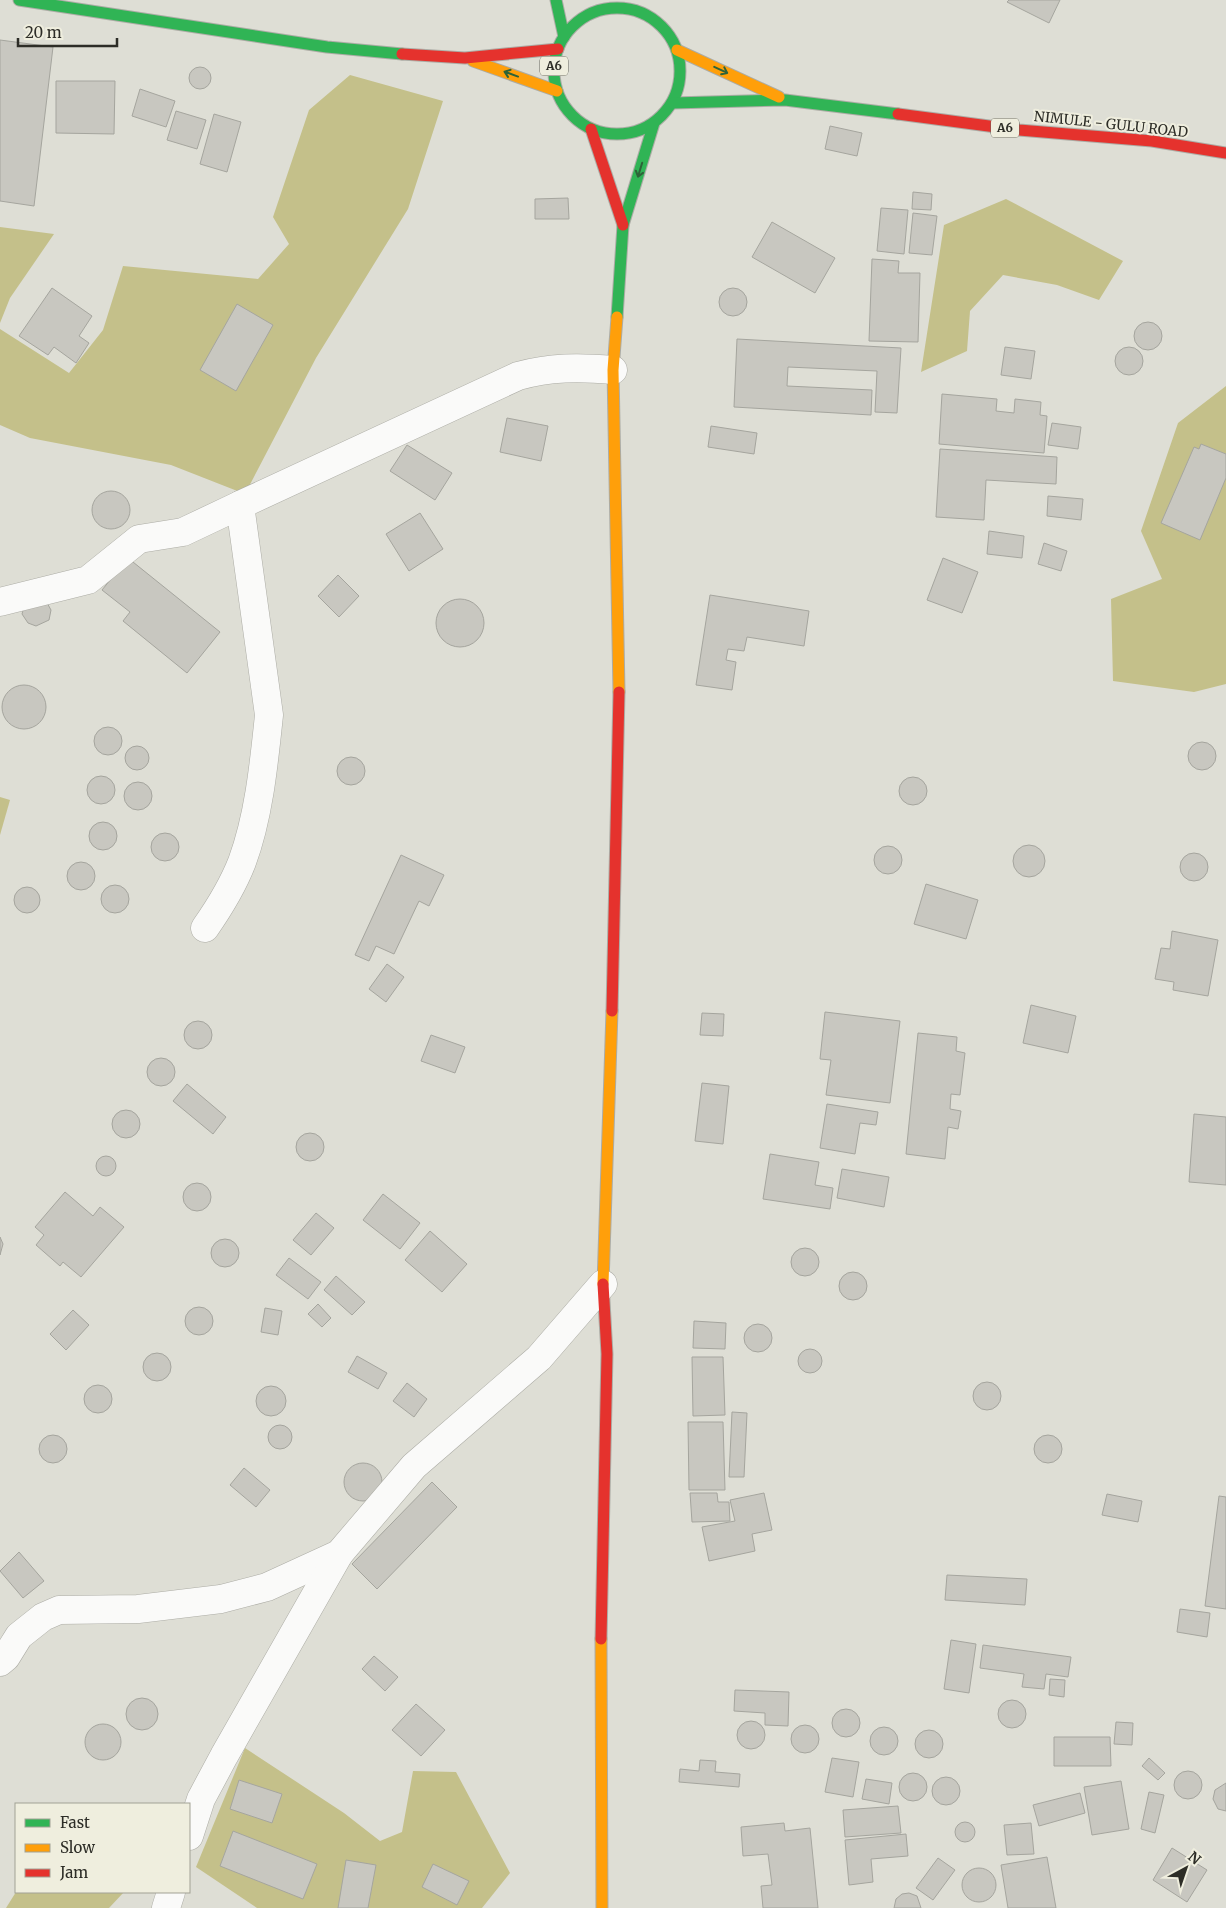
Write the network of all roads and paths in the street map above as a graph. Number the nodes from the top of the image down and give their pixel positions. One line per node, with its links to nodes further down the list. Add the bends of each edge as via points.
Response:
1 (19, 0): 7 (street, via 327,47)
2 (556, 0): 4 (street, A6)
3 (621, 4): 4 (street, A6, via 584,17); 6 (street, A6, via 662,26)
4 (564, 37): 5 (street, A6)
5 (558, 49): 7 (street); 8 (street, A6, via 554,77)
6 (677, 50): 9 (street, NIMULE - GULU ROAD / A6, one-way to 9); 10 (street, A6, via 681,77)
7 (465, 58): 8 (street, one-way to 7)
8 (557, 91): 12 (street, A6, via 570,114)
9 (785, 100): 10 (street, NIMULE - GULU ROAD / A6); 13 (street, NIMULE - GULU ROAD / A6, via 1019,130 1152,141)
10 (673, 103): 11 (street, A6)
11 (654, 123): 12 (street, A6, via 643,130 623,134 604,134); 14 (street, one-way to 14)
12 (591, 129): 14 (street)
13 (1226, 154)
14 (623, 225): 15 (street)
15 (613, 370): 16 (street, via 576,366 542,369 518,376); 19 (street, via 619,691 610,1129)
16 (240, 505): 17 (street, via 183,532 139,539 88,580); 18 (street, via 269,715 250,837 242,862)
17 (0, 602)
18 (204, 928)
19 (603, 1284): 20 (street, via 539,1358 414,1466); 25 (street, via 607,1354 601,1643)
20 (339, 1554): 21 (street, via 268,1587 221,1599 138,1609 59,1610 43,1617 19,1636); 22 (street, via 219,1764 201,1799)
21 (0, 1662)
22 (190, 1833)
23 (171, 1893): 24 (street)
24 (166, 1908)
25 (602, 1908)

